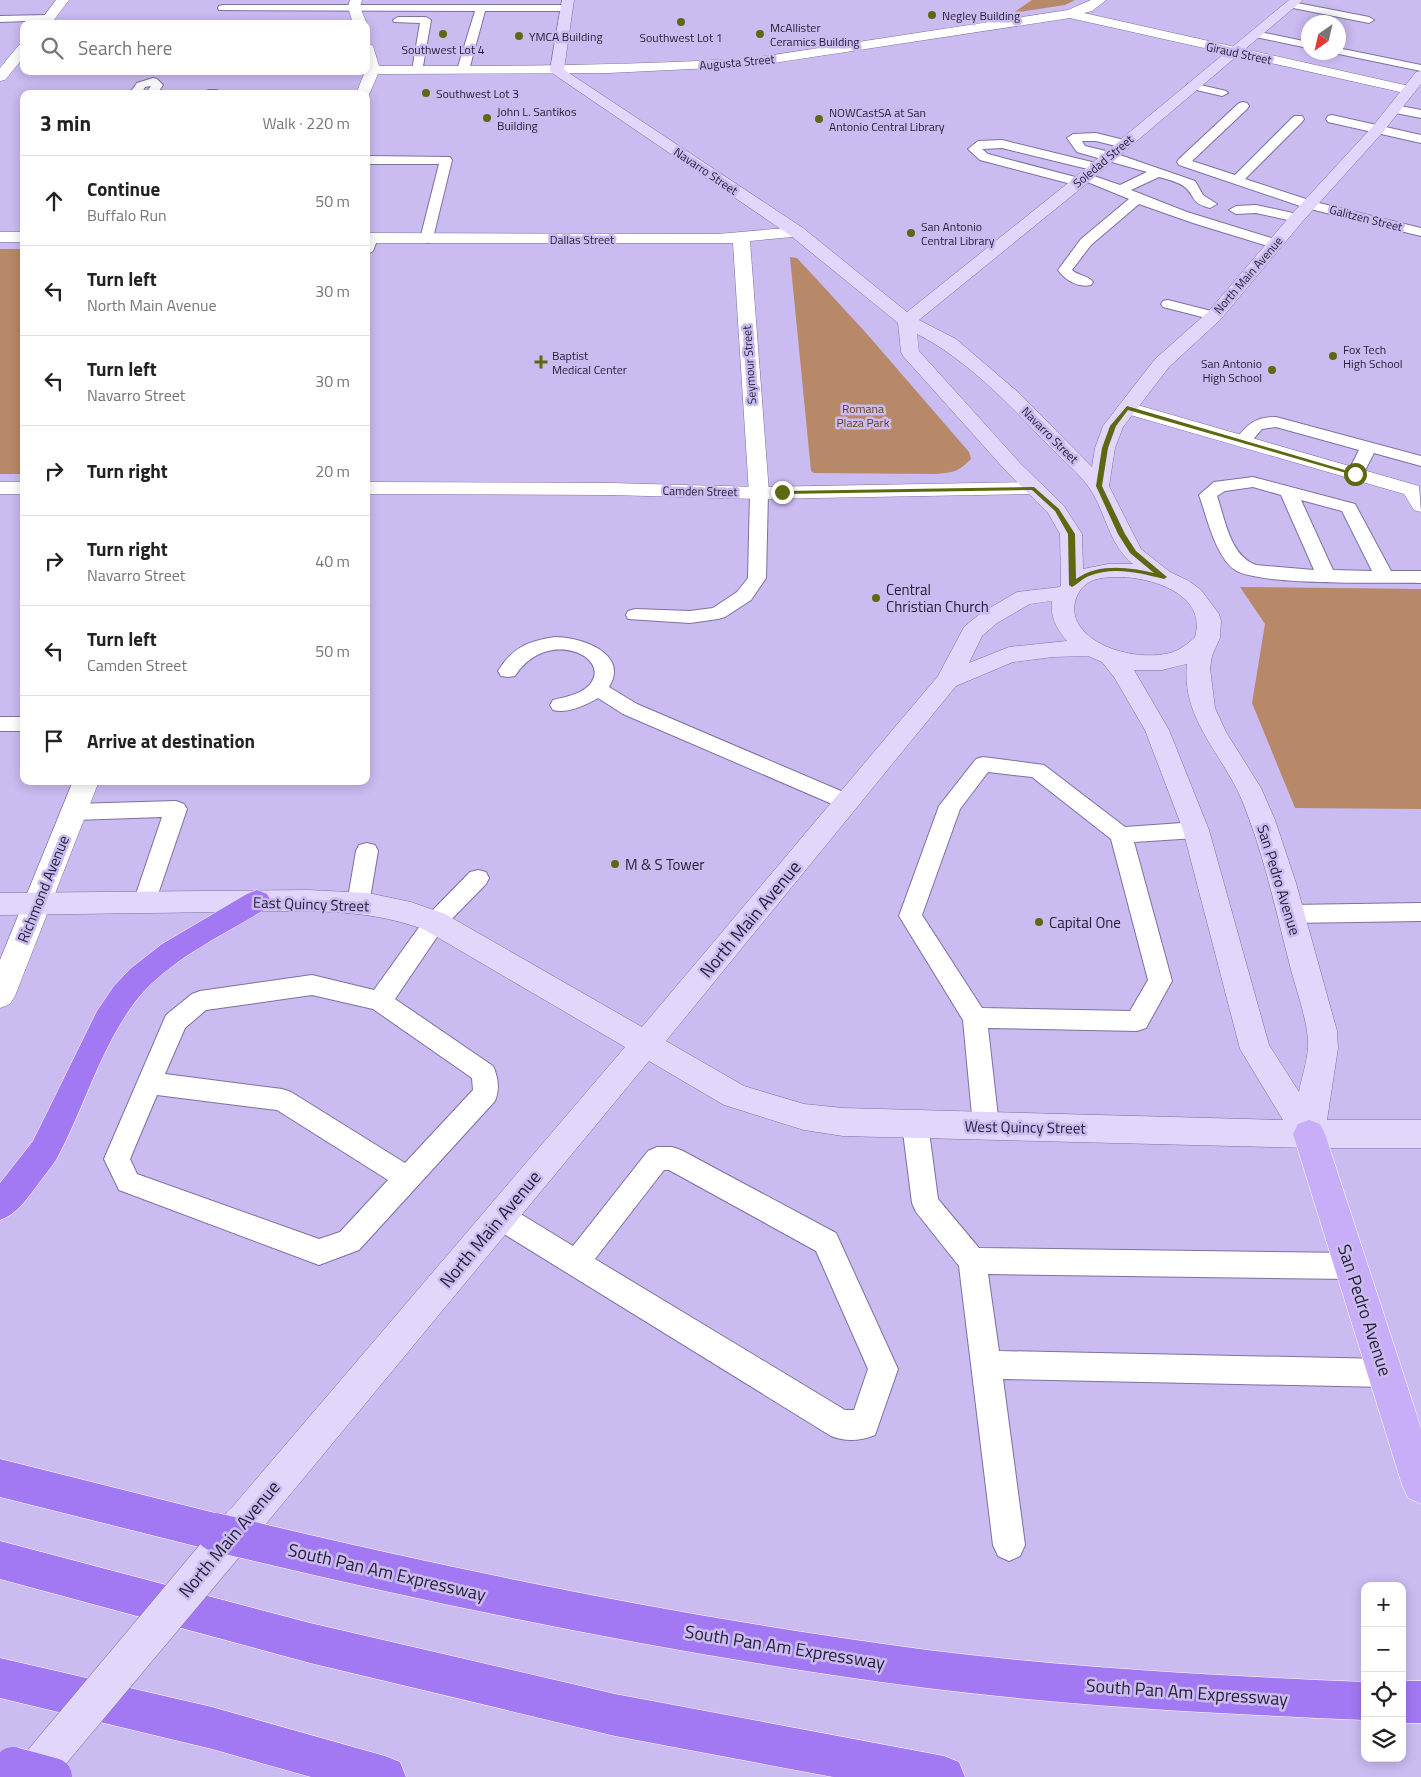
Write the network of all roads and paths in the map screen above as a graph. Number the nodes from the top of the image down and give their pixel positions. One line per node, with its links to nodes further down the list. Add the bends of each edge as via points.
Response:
1 (63, 0): 11 (street)
2 (1100, 0): 8 (street, Augusta Street)
3 (1294, 2): 13 (lane); 17 (main road, Soledad Street)
4 (355, 4): 6 (lane); 7 (lane); 12 (street)
5 (567, 4): 7 (lane); 26 (main road)
6 (223, 8)
7 (481, 8): 25 (lane)
8 (1070, 14): 20 (street, Giraud Street); 26 (street, Augusta Street, via 753,62)
9 (0, 19): 10 (lane)
10 (23, 20)
11 (47, 20)
12 (359, 20)
13 (1369, 20)
14 (387, 21): 24 (lane, via 426,20)
15 (370, 22): 16 (lane)
16 (374, 22)
17 (1256, 34): 18 (lane); 20 (main road, Soledad Street)
18 (1301, 44)
19 (20, 52): 27 (street)
20 (1234, 52): 30 (street, Giraud Street); 31 (main road, Soledad Street)
21 (1346, 54): 30 (lane)
22 (20, 70): 27 (street)
23 (370, 70): 24 (street, Augusta Street)
24 (418, 70): 25 (street, Augusta Street)
25 (463, 70): 26 (street, Augusta Street)
26 (557, 70): 57 (main road, Navarro Street)
27 (2, 72)
28 (369, 75): 34 (street)
29 (157, 76): 32 (lane); 33 (lane)
30 (1418, 78): 37 (main road, North Main Avenue)
31 (1192, 86): 35 (lane); 43 (main road, Soledad Street)
32 (138, 90)
33 (154, 90)
34 (364, 90)
35 (1222, 93)
36 (1243, 106): 48 (lane, Galitzen Street, via 1183,162)
37 (1395, 109): 38 (lane); 41 (main road, North Main Avenue)
38 (1421, 114)
39 (1298, 119): 48 (lane)
40 (1332, 119): 41 (lane)
41 (1378, 129): 42 (lane); 55 (main road, North Main Avenue)
42 (1421, 138)
43 (1124, 144): 44 (main road, Soledad Street); 44 (lane, via 1096,137 1073,138 1081,149)
44 (1110, 156): 46 (lane); 47 (main road, Soledad Street)
45 (370, 160): 62 (lane, via 446,160)
46 (1158, 172): 49 (lane); 51 (lane)
47 (1087, 176): 47 (lane, via 1002,144 982,144 974,149 984,157); 51 (lane); 68 (main road, Soledad Street)
48 (1238, 180): 55 (lane, Galitzen Street)
49 (1190, 184): 50 (lane); 53 (lane)
50 (1206, 187)
51 (1120, 190): 52 (lane)
52 (1138, 198): 64 (lane, via 1208,224); 65 (lane, via 1086,242 1065,270 1071,277)
53 (1214, 199)
54 (1245, 205): 56 (lane)
55 (1310, 205): 56 (main road, North Main Avenue); 58 (lane, Galitzen Street)
56 (1297, 218): 64 (main road, North Main Avenue)
57 (797, 232): 61 (street, Dallas Street); 68 (main road, Navarro Street)
58 (1421, 232)
59 (0, 237): 60 (street)
60 (20, 237)
61 (741, 237): 62 (street, Dallas Street); 80 (street, Seymour Street)
62 (427, 239): 63 (street, Dallas Street)
63 (370, 243)
64 (1276, 244): 67 (main road, North Main Avenue)
65 (1086, 282)
66 (1168, 304): 67 (lane)
67 (1214, 316): 69 (main road, North Main Avenue, via 1162,363)
68 (907, 321): 74 (main road, Navarro Street, via 949,343 1012,397); 78 (main road, via 910,352)
69 (1127, 408): 70 (street); 74 (main road, North Main Avenue, via 1113,426 1105,448)
70 (1243, 441): 71 (lane, via 1255,425 1276,422); 73 (street)
71 (1369, 447): 72 (lane); 73 (lane)
72 (1421, 461)
73 (1355, 474): 81 (street)
74 (1099, 486): 84 (main road, Navarro Street, via 1133,553)
75 (0, 488): 76 (street)
76 (20, 488)
77 (370, 488): 80 (street, Camden Street)
78 (1034, 488): 80 (street, Camden Street); 86 (main road, via 1057,510 1071,534)
79 (1288, 492): 82 (lane); 82 (lane, via 1253,482 1220,486 1208,495 1226,548 1244,568 1266,574); 83 (lane, via 1349,508)
80 (758, 493): 87 (lane, via 757,578 744,596 718,613 690,617)
81 (1416, 498)
82 (1326, 575): 83 (lane)
83 (1384, 576): 85 (lane)
84 (1164, 577): 86 (main road, via 1130,569 1115,570 1087,574); 88 (main road, via 1181,585 1204,606 1210,627)
85 (1421, 577)
86 (1069, 589): 89 (main road, via 1062,615 1068,627 1078,638); 91 (main road, North Main Avenue, via 1026,597 989,618 972,632)
87 (635, 616)
88 (1208, 638): 89 (main road, via 1195,650 1167,661 1130,662); 109 (main road, San Pedro Avenue, via 1199,663 1203,708 1253,797 1277,862)
89 (1101, 652): 91 (main road, North Main Avenue, via 1053,649 1009,655); 99 (main road, San Pedro Avenue, via 1124,673 1156,730)
90 (508, 671): 92 (lane, via 520,655 541,645 566,643 593,653 602,664 603,681)
91 (948, 680): 97 (main road, North Main Avenue)
92 (598, 689): 93 (lane); 97 (lane, via 630,710)
93 (560, 705)
94 (0, 724): 95 (lane)
95 (20, 724)
96 (84, 785): 98 (street, Richmond Avenue)
97 (847, 802): 114 (main road, North Main Avenue)
98 (74, 812): 104 (lane, via 176,809); 106 (street, Richmond Avenue)
99 (1196, 830): 100 (lane); 118 (main road, San Pedro Avenue, via 1255,1049)
100 (1121, 835): 113 (lane, via 1160,981 1137,1021); 113 (lane, via 1037,770 983,764 950,806 910,916)
101 (367, 851): 107 (lane)
102 (478, 878): 110 (lane)
103 (258, 901): 104 (main road, East Quincy Street); 107 (main road, East Quincy Street); 121 (highway, via 144,972 120,1000 107,1020 44,1151)
104 (144, 903): 106 (main road, East Quincy Street)
105 (0, 904): 106 (main road, East Quincy Street)
106 (37, 904): 111 (street, Richmond Avenue)
107 (358, 904): 110 (main road, East Quincy Street)
108 (1421, 912): 109 (lane)
109 (1291, 914): 118 (main road, San Pedro Avenue, via 1324,1040)
110 (435, 922): 112 (lane); 114 (main road, East Quincy Street)
111 (0, 996)
112 (380, 1001): 115 (lane, via 312,985 200,1001 175,1022); 120 (lane, via 484,1073 486,1093)
113 (975, 1018): 117 (lane)
114 (646, 1044): 116 (main road, West Quincy Street, via 735,1096 764,1106 804,1117 843,1122); 122 (main road, North Main Avenue)
115 (150, 1083): 120 (lane, via 282,1100); 120 (lane, via 117,1159 128,1182 319,1252 348,1241)
116 (915, 1124): 117 (main road, West Quincy Street); 123 (lane, via 925,1203)
117 (986, 1126): 118 (main road, West Quincy Street)
118 (1309, 1134): 119 (main road, West Quincy Street); 125 (main road, San Pedro Avenue)
119 (1421, 1134)
120 (407, 1178)
121 (0, 1205)
122 (501, 1216): 124 (lane); 130 (main road, North Main Avenue)
123 (972, 1261): 125 (lane); 126 (lane)
124 (576, 1263): 124 (lane, via 842,1425 864,1424 883,1369 826,1242 672,1158 657,1159)
125 (1351, 1266): 127 (main road, San Pedro Avenue)
126 (987, 1365): 127 (lane); 131 (lane)
127 (1385, 1374): 129 (main road, San Pedro Avenue)
128 (0, 1478): 130 (highway, South Pan Am Expressway)
129 (1421, 1485)
130 (228, 1528): 134 (highway, South Pan Am Expressway, bridge, via 341,1564 567,1611 796,1652 1045,1682 1256,1699); 137 (main road, North Main Avenue, bridge)
131 (1009, 1545)
132 (0, 1560): 139 (highway, via 310,1643 615,1715)
133 (0, 1678): 138 (highway, via 212,1728)
134 (1361, 1701)
135 (1406, 1702): 136 (highway)
136 (1421, 1702)
137 (27, 1769)
138 (385, 1777)
139 (944, 1777)

